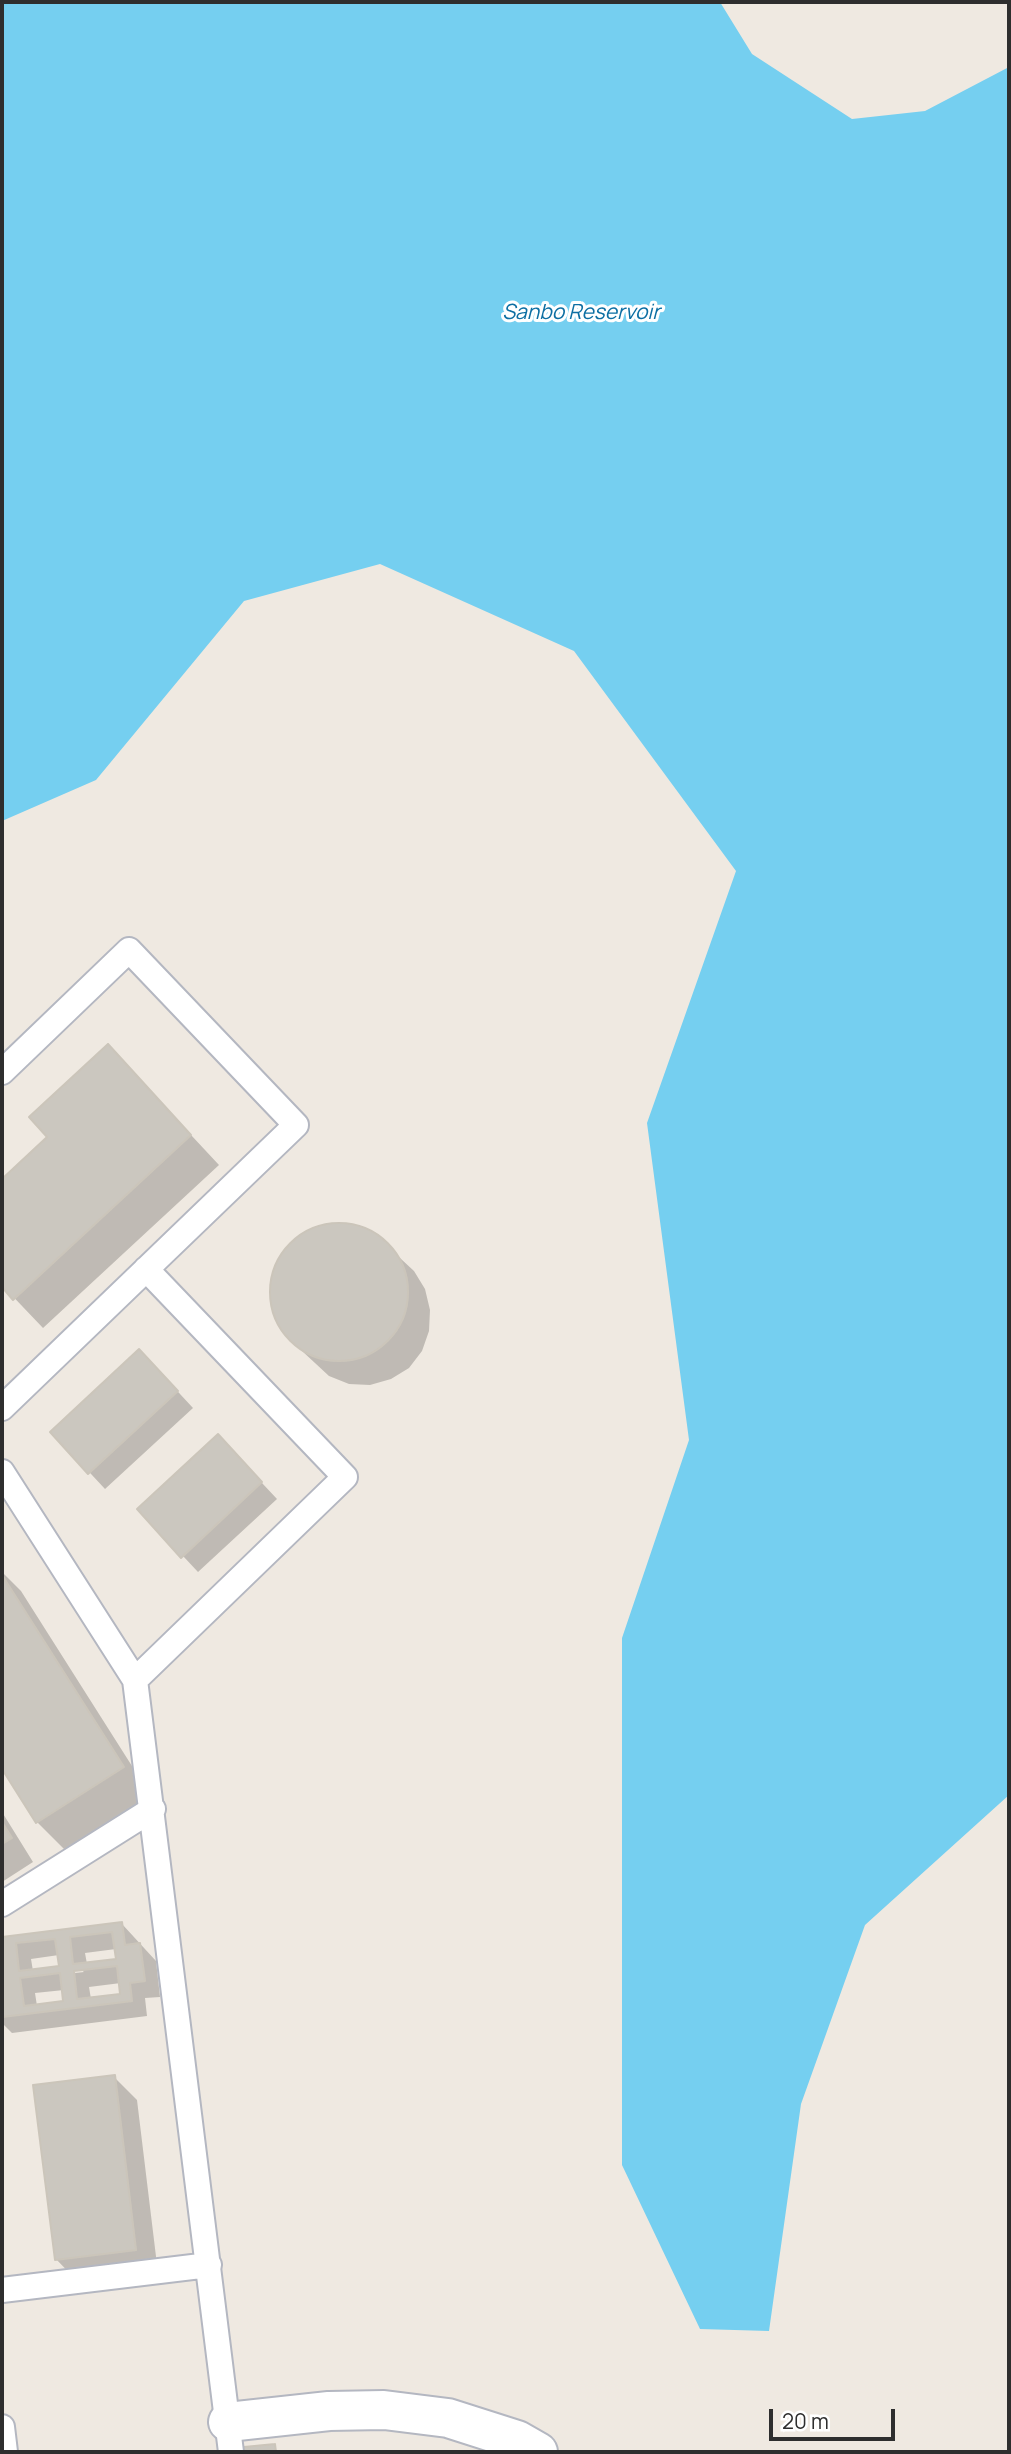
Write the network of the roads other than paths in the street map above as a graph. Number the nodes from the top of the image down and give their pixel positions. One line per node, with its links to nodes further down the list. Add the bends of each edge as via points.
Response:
1 (2, 1072): 2 (lane, via 129,950 296,1125)
2 (146, 1269): 3 (lane); 5 (lane, via 345,1477)
3 (2, 1408)
4 (2, 1472): 5 (lane)
5 (135, 1679): 6 (lane)
6 (153, 1809): 7 (lane); 8 (lane)
7 (2, 1903)
8 (208, 2265): 9 (lane); 11 (lane)
9 (2, 2290)
10 (2, 2427): 12 (lane)
11 (230, 2437): 13 (street, via 329,2411 384,2410 448,2418)
12 (5, 2452)
13 (538, 2452)

